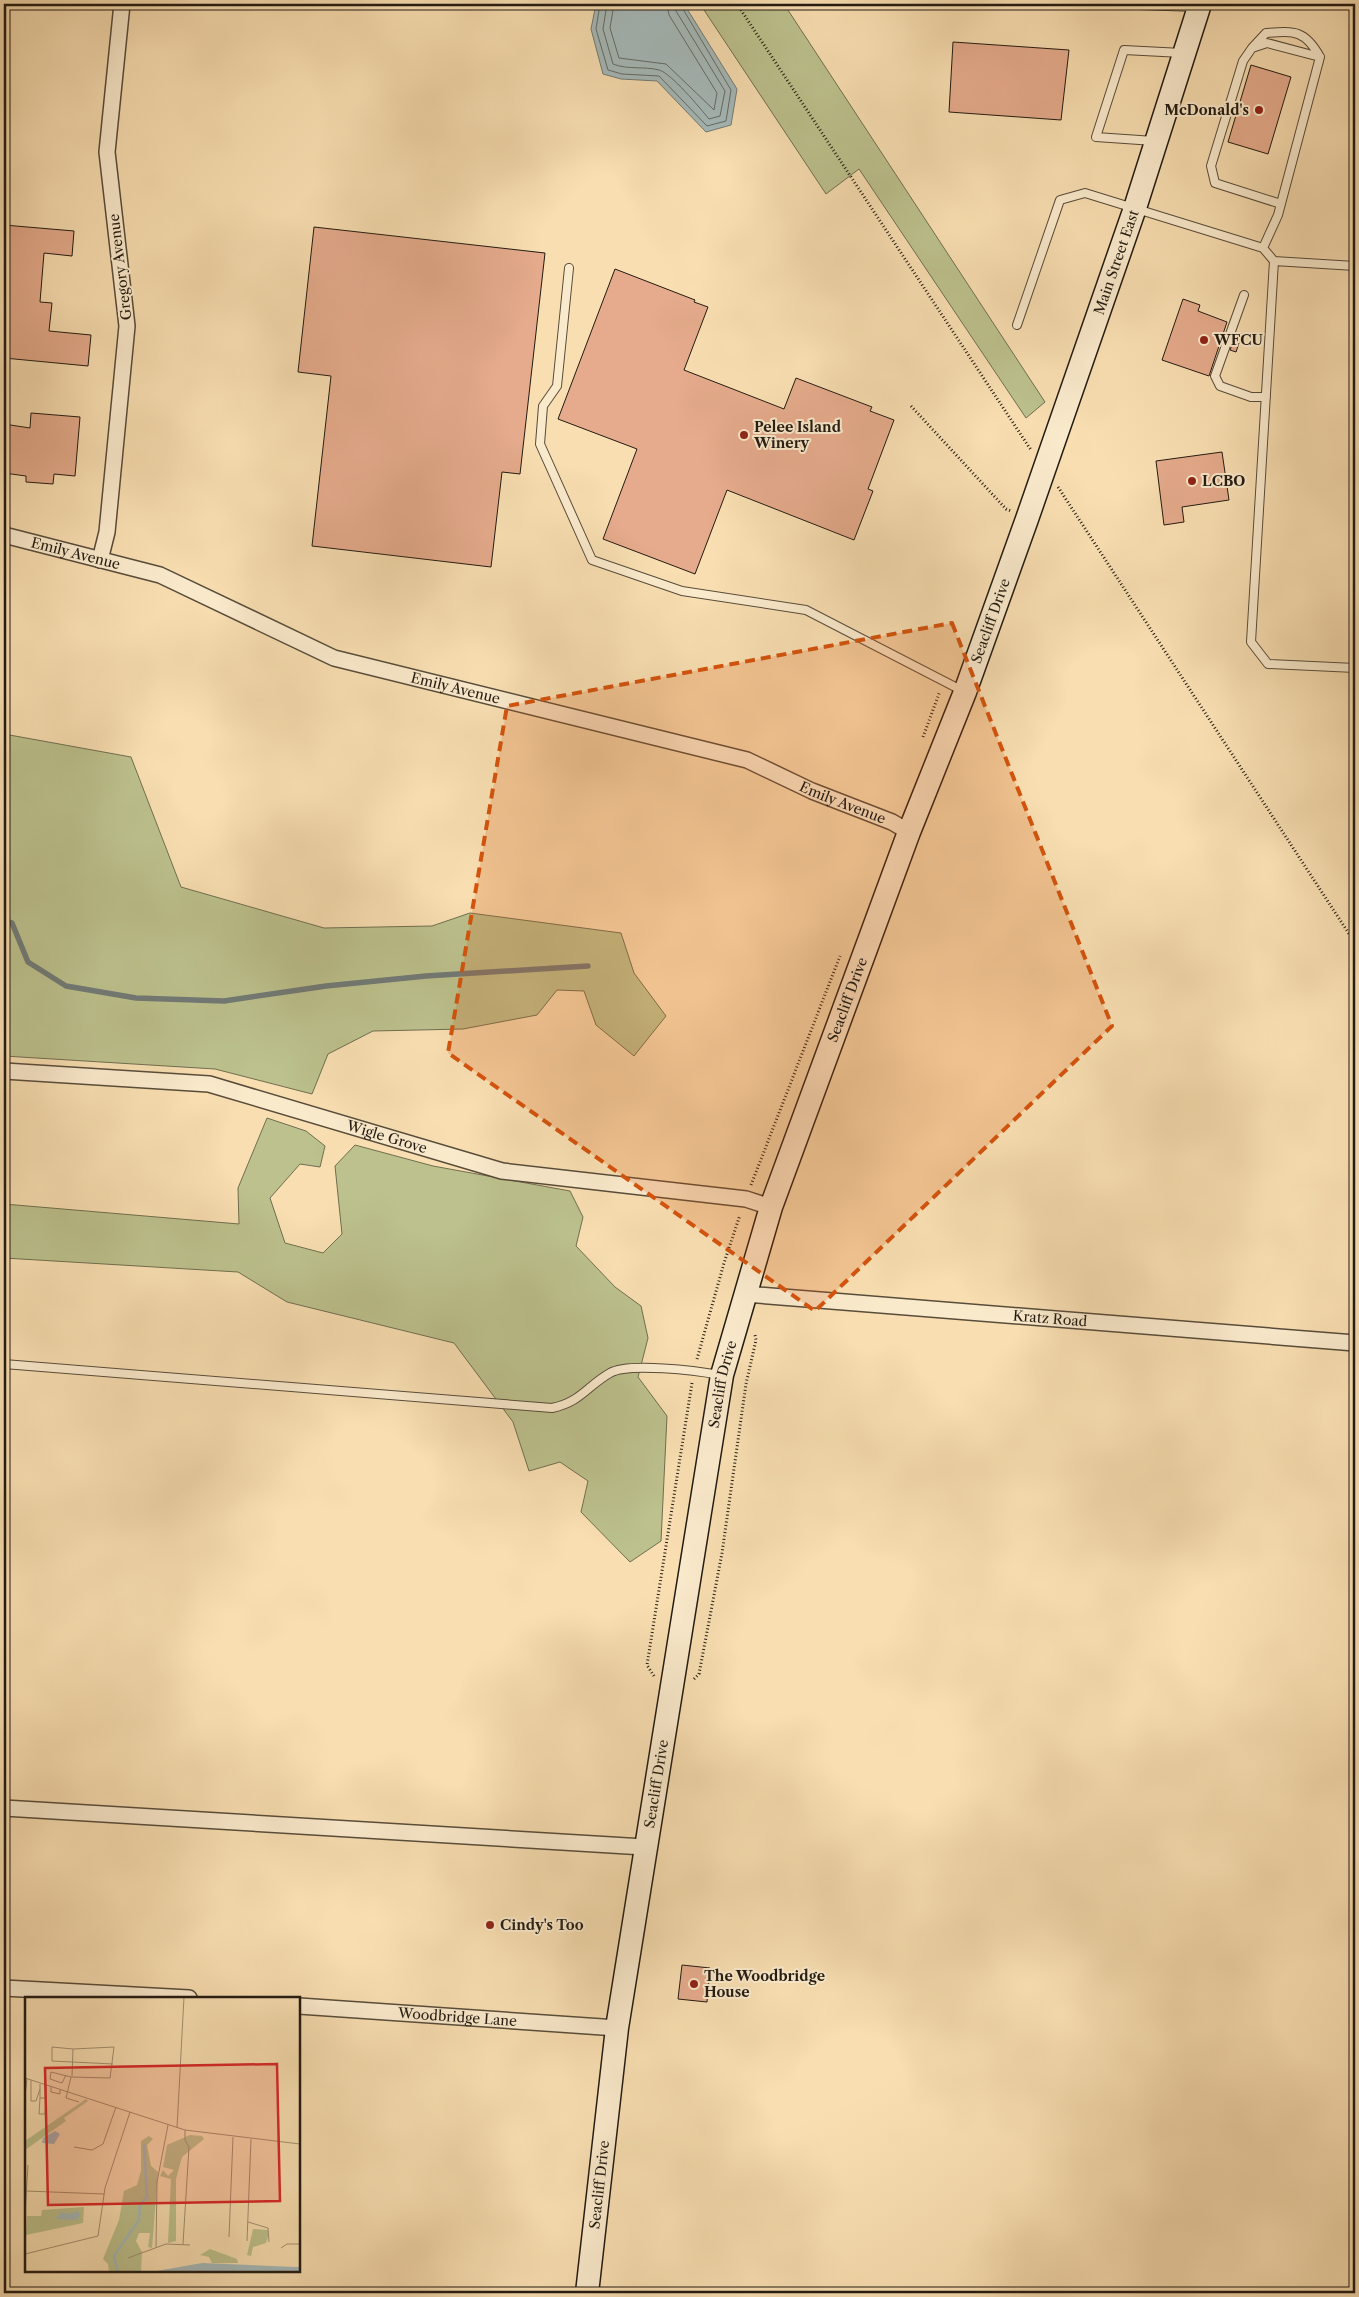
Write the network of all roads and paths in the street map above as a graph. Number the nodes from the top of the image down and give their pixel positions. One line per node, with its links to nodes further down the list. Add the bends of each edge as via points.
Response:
1 (122, 4): 20 (street, Gregory Avenue, via 106,152 127,326 107,532)
2 (1110, 4): 3 (lane)
3 (1199, 6): 5 (main road, Main Street East)
4 (1252, 48): 6 (lane, via 1267,43); 6 (lane, via 1266,33 1294,31 1312,43); 8 (lane, via 1243,61 1211,166 1215,183)
5 (1184, 53): 7 (main road, Main Street East); 7 (lane, via 1124,50 1096,137)
6 (1320, 57): 8 (lane)
7 (1156, 142): 9 (main road, Main Street East)
8 (1281, 204): 10 (lane)
9 (1135, 208): 10 (lane); 15 (lane, via 1085,193 1060,200); 18 (main road, Main Street East)
10 (1263, 248): 11 (lane)
11 (1274, 261): 12 (lane); 16 (lane)
12 (1355, 266)
13 (569, 268): 22 (lane, via 557,386 543,406 540,444 592,560 682,591 806,610)
14 (1244, 295): 16 (lane, via 1215,376 1220,386)
15 (1017, 325)
16 (1266, 398): 21 (lane, via 1251,642 1268,664)
17 (911, 406): 18 (path, via 1006,509)
18 (1027, 519): 22 (main road, Seacliff Drive)
19 (4, 535): 20 (street, Emily Avenue)
20 (100, 560): 23 (street, Emily Avenue, via 160,575 334,658 747,760)
21 (1355, 668)
22 (965, 692): 23 (main road, Seacliff Drive)
23 (909, 832): 25 (main road, Seacliff Drive)
24 (4, 1071): 25 (street, Wigle Grove, via 209,1084 502,1171 746,1199)
25 (771, 1207): 26 (main road, Seacliff Drive)
26 (745, 1294): 28 (street, Kratz Road); 30 (main road, Seacliff Drive)
27 (754, 1331): 31 (path, via 756,1340 746,1384 722,1553 699,1674)
28 (1355, 1343)
29 (4, 1364): 30 (lane, via 552,1408 569,1405 611,1372 623,1368 694,1370)
30 (722, 1375): 31 (main road, Seacliff Drive)
31 (670, 1702): 33 (main road, Seacliff Drive)
32 (4, 1808): 33 (street)
33 (644, 1846): 37 (main road, Seacliff Drive)
34 (4, 1988): 35 (street)
35 (170, 1997)
36 (300, 2006): 37 (street, Woodbridge Lane)
37 (616, 2028): 38 (main road, Seacliff Drive)
38 (586, 2293)

